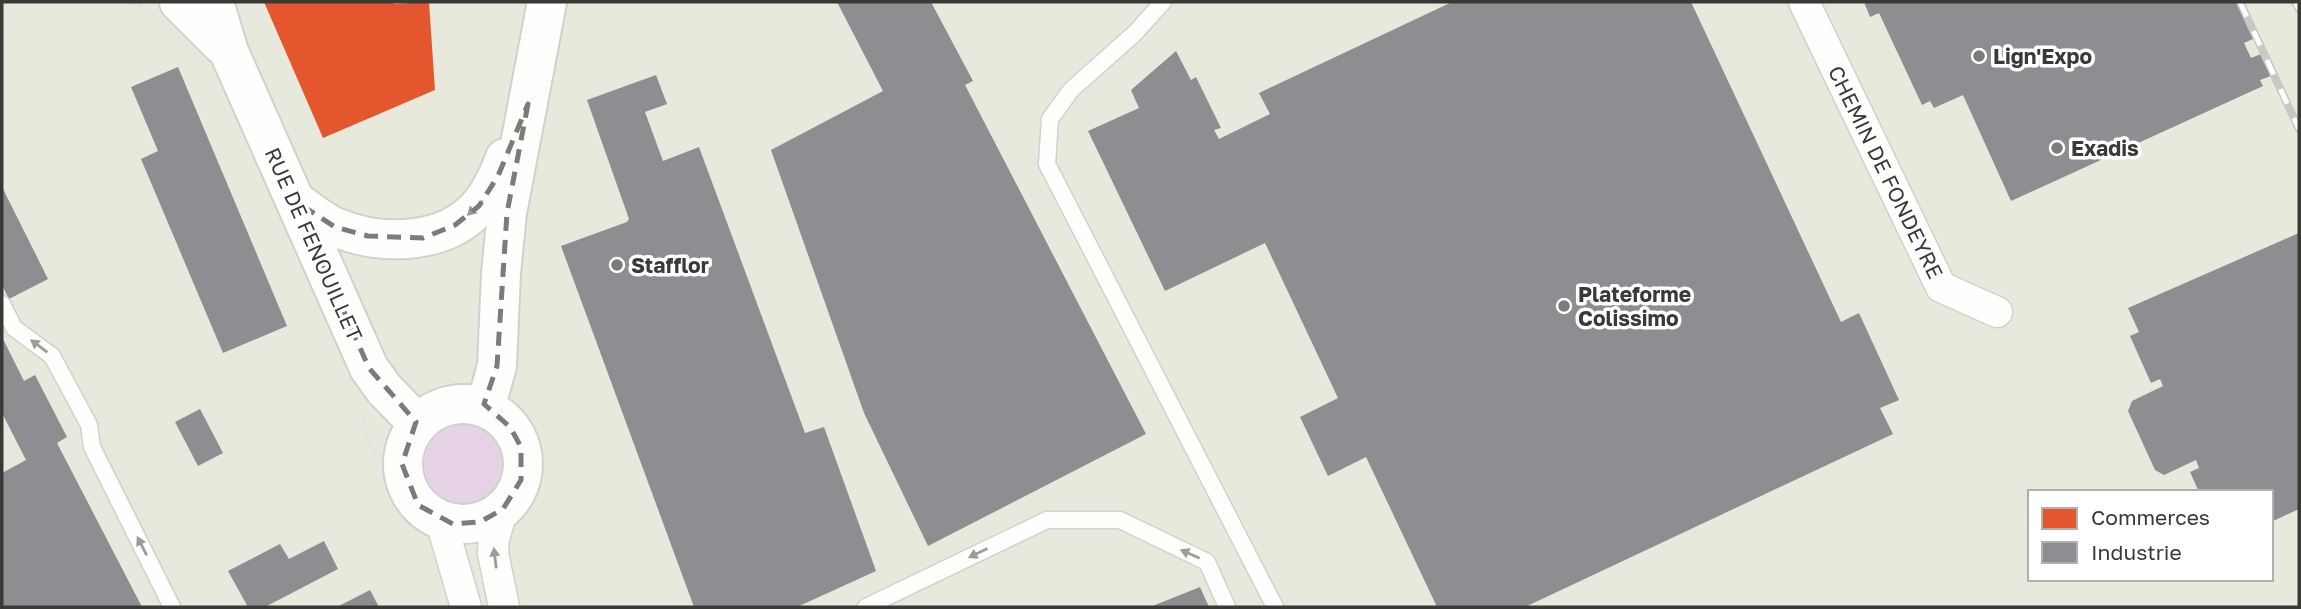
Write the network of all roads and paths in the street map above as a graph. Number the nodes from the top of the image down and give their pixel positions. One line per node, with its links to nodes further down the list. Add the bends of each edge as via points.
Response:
1 (179, 2): 6 (street, RUE DE FENOUILLET)
2 (214, 2): 6 (street, RUE DE FENOUILLET)
3 (547, 2): 7 (street)
4 (1163, 2): 20 (lane, via 1071,90 1049,119 1047,164)
5 (1804, 2): 10 (street, CHEMIN DE FONDEYRE, via 1941,287)
6 (229, 52): 8 (street, RUE DE FENOUILLET)
7 (528, 104): 8 (street, one-way to 8, via 486,196 455,225 422,238 393,240 335,227); 11 (street, via 507,212 497,366)
8 (295, 201): 12 (street, RUE DE FENOUILLET, via 369,368)
9 (2, 304): 15 (lane, one-way to 9, via 92,447 89,425 52,356 14,328)
10 (1997, 312)
11 (483, 407): 12 (street, via 447,405); 13 (street, via 510,427 521,447 521,481)
12 (418, 424): 14 (street, via 405,446 403,473 418,505)
13 (503, 509): 14 (street, via 480,522); 17 (street, one-way to 13, via 493,554)
14 (441, 521): 16 (street)
15 (172, 607)
16 (466, 607)
17 (504, 607)
18 (866, 607): 19 (lane, one-way to 18, via 1208,562 1120,520 1047,520)
19 (1227, 607)
20 (1275, 607)

